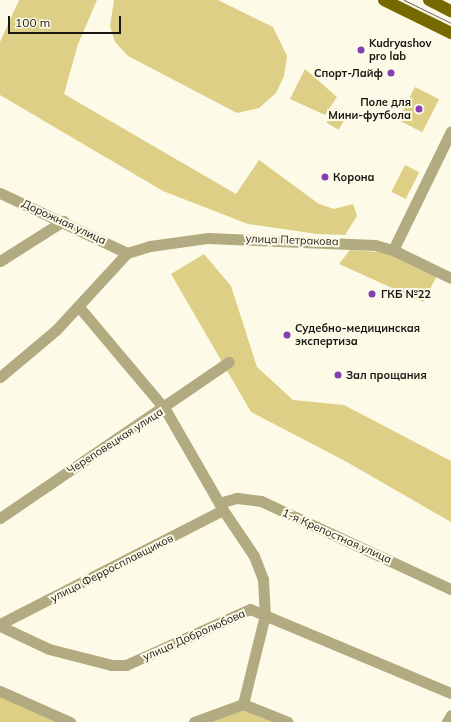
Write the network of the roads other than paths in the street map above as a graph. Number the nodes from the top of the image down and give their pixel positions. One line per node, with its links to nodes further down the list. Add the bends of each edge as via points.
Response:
1 (384, 0): 4 (main road)
2 (429, 0): 3 (main road)
3 (451, 11)
4 (451, 33)
5 (451, 131): 8 (street)
6 (0, 193): 7 (street, Дорожная улица)
7 (63, 221): 9 (street, Дорожная улица); 10 (street)
8 (393, 250): 9 (street, улица Петракова, via 374,244 208,238 150,246); 11 (street, улица Петракова)
9 (127, 253): 12 (street)
10 (0, 261)
11 (451, 278)
12 (79, 307): 14 (street); 15 (street)
13 (230, 362): 15 (street, Череповецкая улица)
14 (0, 377)
15 (165, 409): 16 (street); 17 (street, Череповецкая улица)
16 (221, 507): 18 (street, 1-я Крепостная улица, via 237,498 261,501); 19 (street, via 254,556 263,579); 20 (street, улица Ферросплавщиков)
17 (0, 518)
18 (451, 589)
19 (265, 615): 20 (street, улица Добролюбова, via 250,609 126,665 112,665 49,649); 22 (street, улица Добролюбова); 23 (street)
20 (0, 625)
21 (0, 690): 25 (street)
22 (451, 693)
23 (243, 704): 26 (street); 27 (street)
24 (451, 715): 28 (street)
25 (70, 722)
26 (194, 722)
27 (288, 722)
28 (447, 722)

